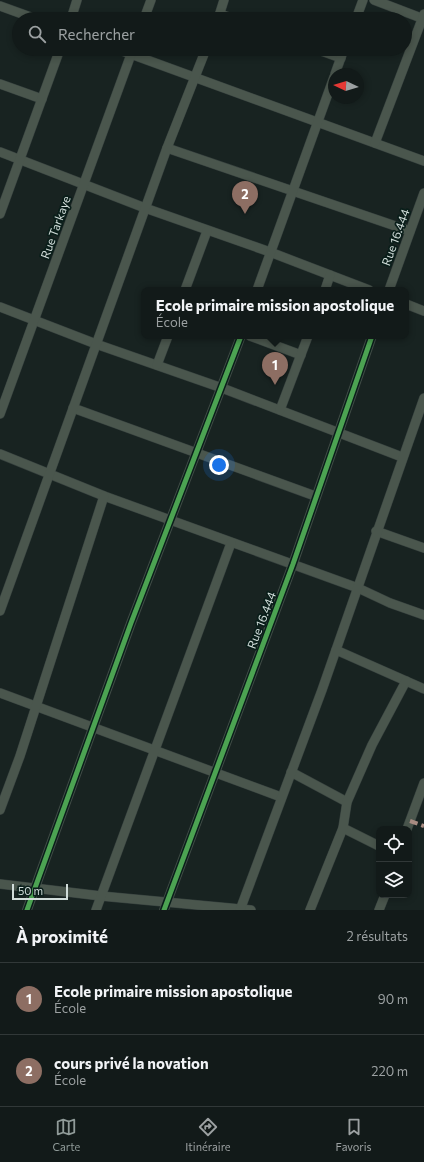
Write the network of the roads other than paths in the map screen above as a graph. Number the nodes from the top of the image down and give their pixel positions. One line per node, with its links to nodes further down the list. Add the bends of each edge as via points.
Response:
1 (77, 0): 8 (street)
2 (152, 0): 9 (street)
3 (224, 0): 10 (street)
4 (363, 0): 11 (street)
5 (374, 0): 12 (street)
6 (0, 6): 7 (street)
7 (17, 12)
8 (73, 12)
9 (147, 12)
10 (220, 12)
11 (359, 12)
12 (409, 12)
13 (412, 13): 14 (street)
14 (423, 17): 15 (street)
15 (412, 46)
16 (57, 56): 27 (street)
17 (130, 56): 34 (street, Rue Tarkaye)
18 (144, 56): 24 (street)
19 (203, 56): 24 (street)
20 (335, 56): 22 (street)
21 (408, 56): 29 (street)
22 (341, 58): 23 (street)
23 (337, 68)
24 (195, 77): 28 (street); 30 (street)
25 (0, 84): 27 (street)
26 (328, 93): 28 (street)
27 (42, 99): 32 (street)
28 (318, 122): 29 (street); 35 (street)
29 (375, 143): 33 (street)
30 (166, 148): 35 (street); 37 (street)
31 (0, 152): 32 (street)
32 (20, 160): 34 (street); 38 (street)
33 (424, 161)
34 (83, 184): 37 (street); 51 (street, Rue Tarkaye)
35 (292, 191): 40 (street); 41 (street)
36 (424, 193): 40 (street, Rue 16.444)
37 (145, 208): 39 (street); 57 (street)
38 (0, 214)
39 (207, 231): 41 (street); 43 (street)
40 (410, 231): 47 (street, Rue 16.444)
41 (270, 252): 42 (street); 44 (street)
42 (330, 275): 45 (street); 46 (street)
43 (186, 287)
44 (258, 287)
45 (326, 287)
46 (361, 287)
47 (390, 287)
48 (409, 305): 50 (street)
49 (0, 307): 51 (street)
50 (424, 311)
51 (34, 320): 57 (street); 64 (street, Rue Tarkaye)
52 (167, 339): 59 (street)
53 (239, 339): 60 (street)
54 (258, 339): 58 (street)
55 (307, 339): 58 (street)
56 (371, 339): 65 (street, Rue 16.444)
57 (96, 344): 59 (street); 62 (street)
58 (301, 355): 63 (street)
59 (157, 365): 60 (street)
60 (222, 388): 63 (street); 66 (street)
61 (424, 398): 68 (street)
62 (73, 408): 66 (street); 69 (street)
63 (280, 410): 65 (street)
64 (0, 414)
65 (337, 433): 68 (street); 71 (street, Rue 16.444)
66 (197, 453): 71 (street); 72 (street)
67 (0, 454): 69 (street)
68 (402, 457): 73 (street)
69 (50, 474): 70 (street); 78 (street)
70 (104, 496): 72 (street); 84 (street)
71 (315, 496): 76 (street, Rue 16.444)
72 (171, 521): 74 (street); 85 (street)
73 (376, 531): 75 (street); 77 (street)
74 (231, 543): 76 (street); 86 (street)
75 (424, 548)
76 (292, 564): 77 (street); 88 (street, Rue 16.444)
77 (358, 588): 79 (street); 80 (street)
78 (0, 611)
79 (424, 615)
80 (336, 650): 81 (street); 87 (street)
81 (406, 681): 82 (street); 91 (street, via 372,745)
82 (424, 689)
83 (0, 693): 84 (street)
84 (36, 706): 85 (street); 92 (street)
85 (93, 727): 86 (street); 97 (street)
86 (154, 751): 88 (street); 98 (street)
87 (291, 772): 90 (street); 91 (street)
88 (214, 773): 90 (street); 100 (street, Rue 16.444)
89 (424, 783): 93 (street)
90 (281, 797): 101 (street)
91 (347, 802): 94 (street)
92 (0, 810)
93 (408, 826)
94 (343, 828): 95 (street); 105 (street)
95 (376, 844)
96 (0, 884): 97 (street)
97 (35, 889): 98 (street); 102 (street)
98 (101, 896): 100 (street); 103 (street)
99 (384, 898): 106 (street)
100 (166, 906): 101 (street)
101 (240, 909): 104 (street)
102 (27, 910)
103 (96, 910)
104 (251, 910)
105 (310, 910)
106 (379, 910)

